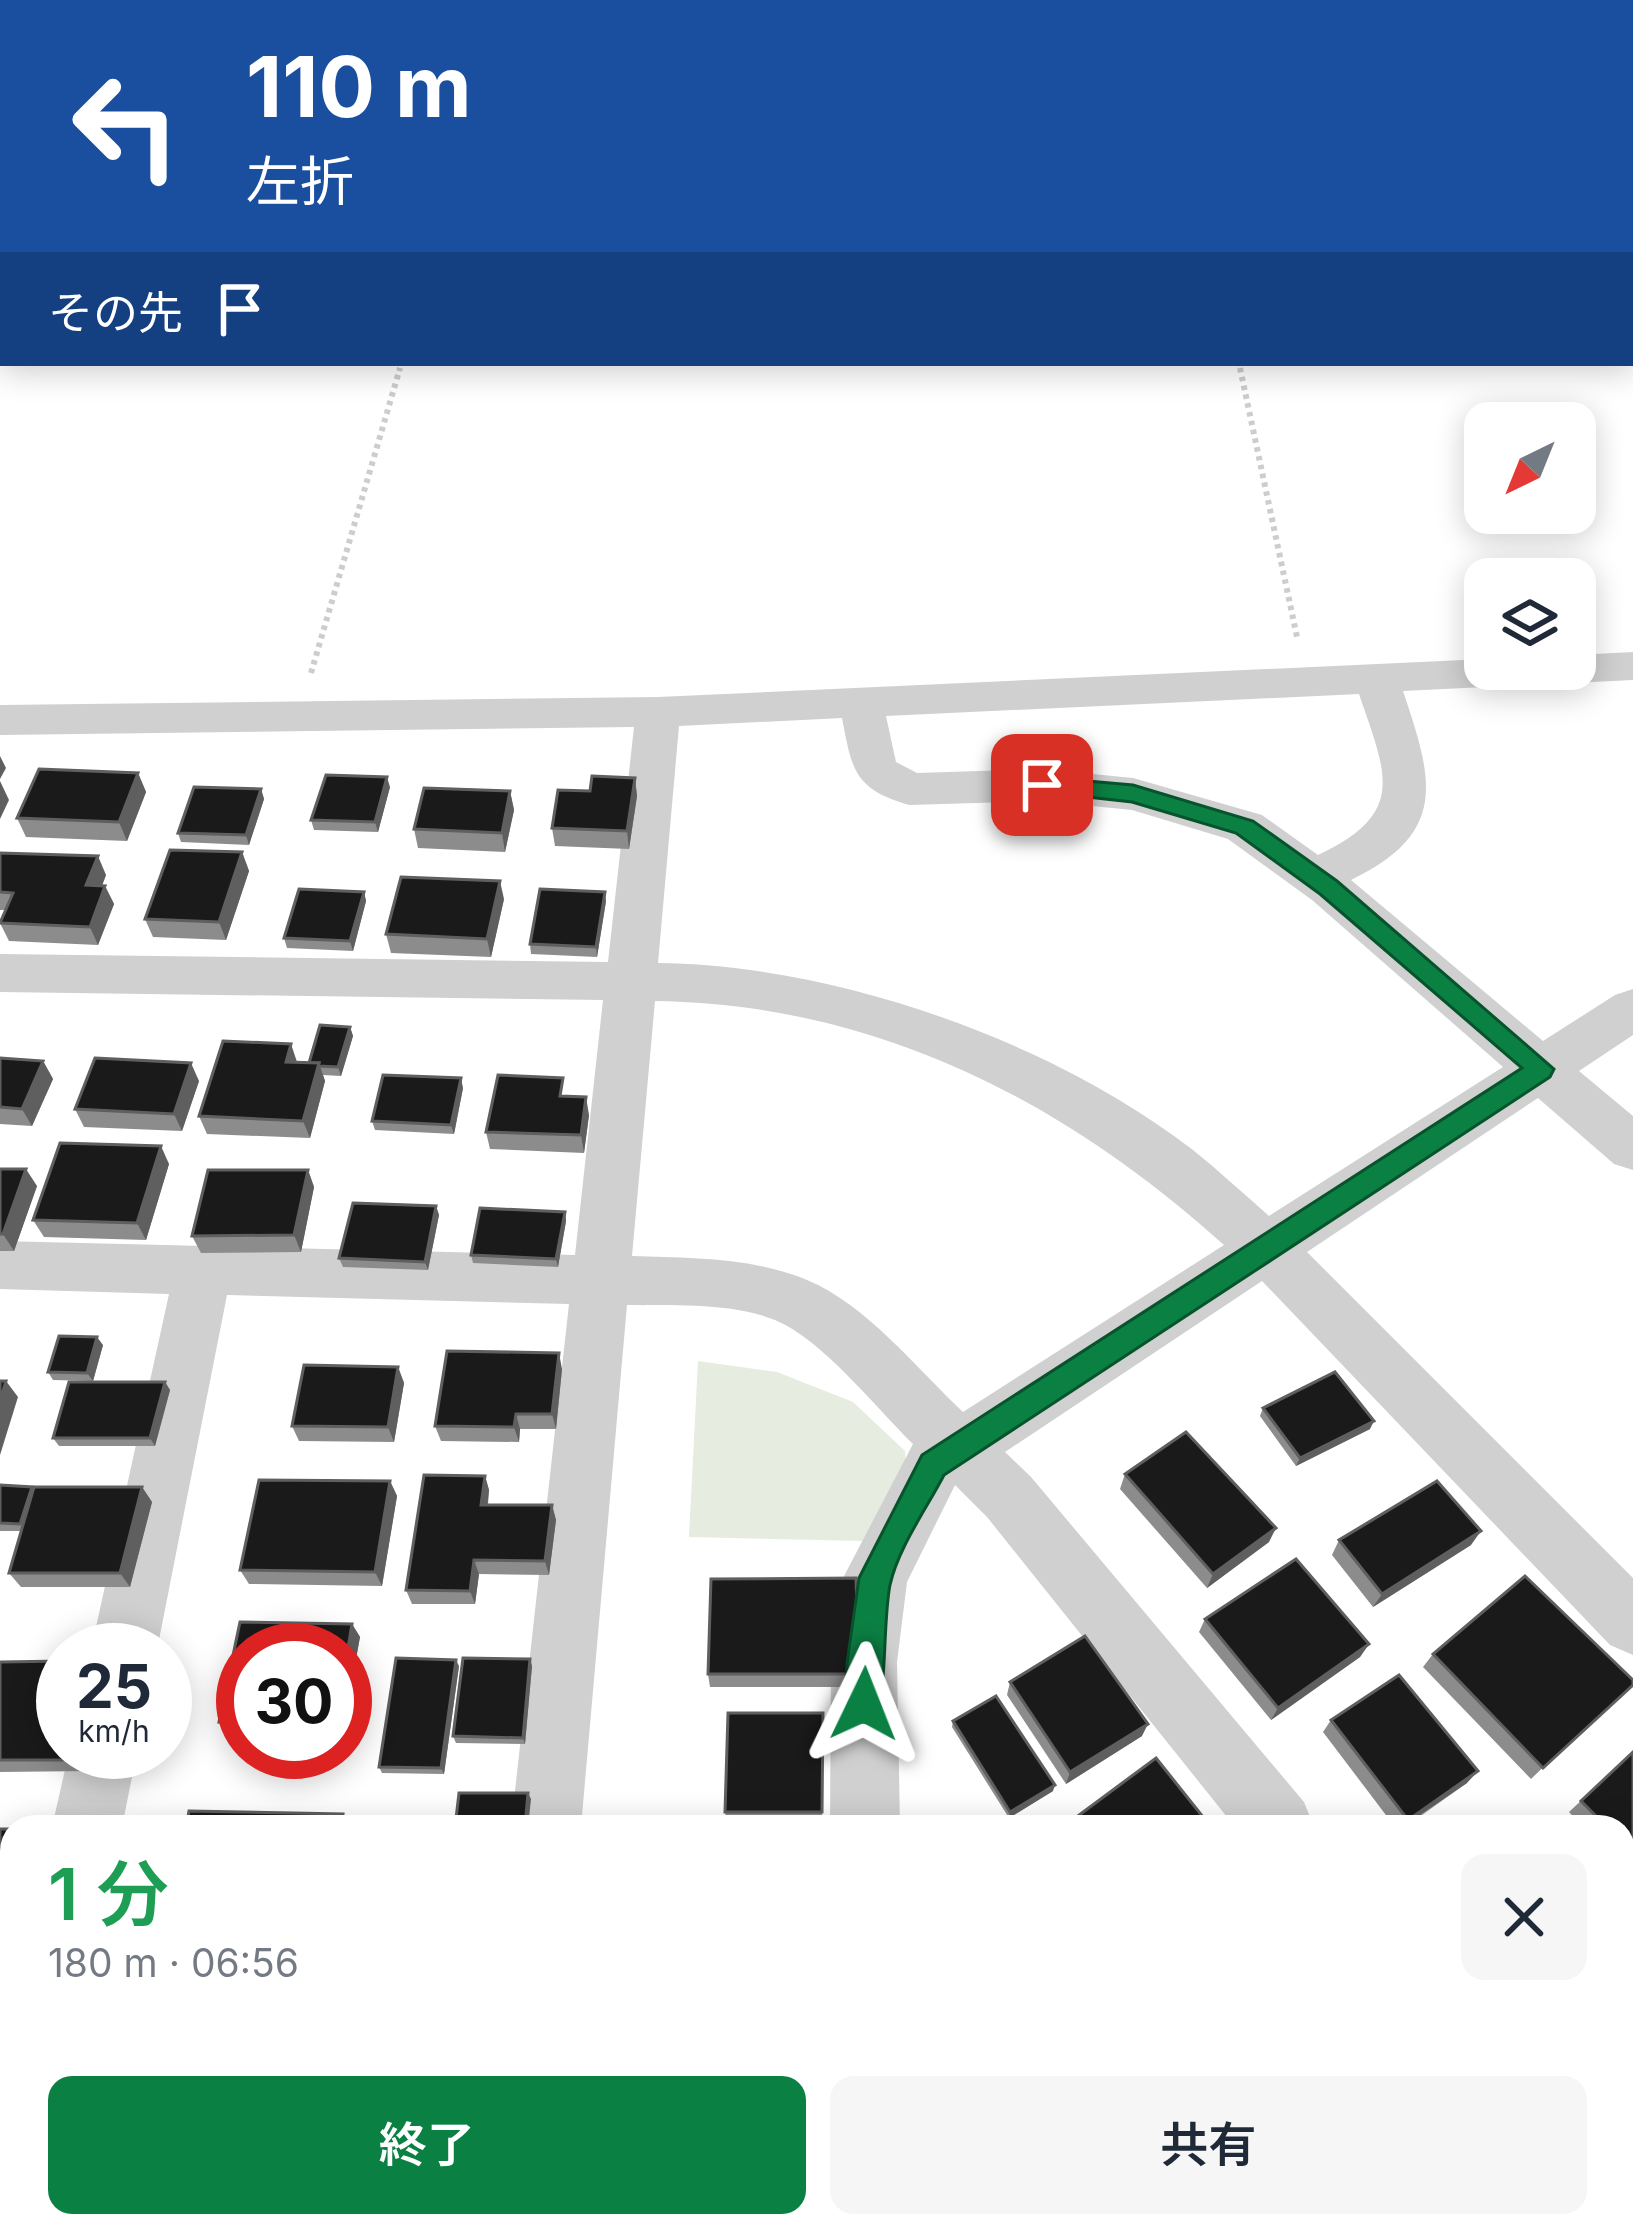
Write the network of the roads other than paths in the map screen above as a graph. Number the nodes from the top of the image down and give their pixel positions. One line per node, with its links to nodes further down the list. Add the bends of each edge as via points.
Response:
1 (1596, 670): 2 (street)
2 (1631, 671)
3 (1464, 675): 4 (street)
4 (1377, 679): 5 (street); 8 (street, via 1407,782 1395,827)
5 (861, 703): 6 (street); 8 (street, via 875,770 909,790 1042,785 1133,794 1245,827)
6 (658, 712): 7 (street); 10 (street)
7 (0, 720)
8 (1314, 877): 12 (street)
9 (0, 973): 10 (street)
10 (630, 982): 14 (street, via 727,983 841,1005 960,1046 1088,1109 1172,1165); 17 (street)
11 (1633, 1009): 12 (street)
12 (1541, 1069): 13 (street); 14 (street)
13 (1633, 1148)
14 (1266, 1248): 18 (street); 20 (street)
15 (0, 1265): 16 (street)
16 (202, 1270): 17 (street); 19 (street)
17 (601, 1280): 18 (street, via 720,1283 791,1299 838,1331); 23 (street)
18 (956, 1449): 24 (street, via 933,1465 875,1578 864,1663); 25 (street, via 1009,1497)
19 (130, 1623)
20 (1633, 1623)
21 (97, 1779): 22 (street)
22 (90, 1815)
23 (548, 1815)
24 (865, 1815)
25 (1269, 1815)

